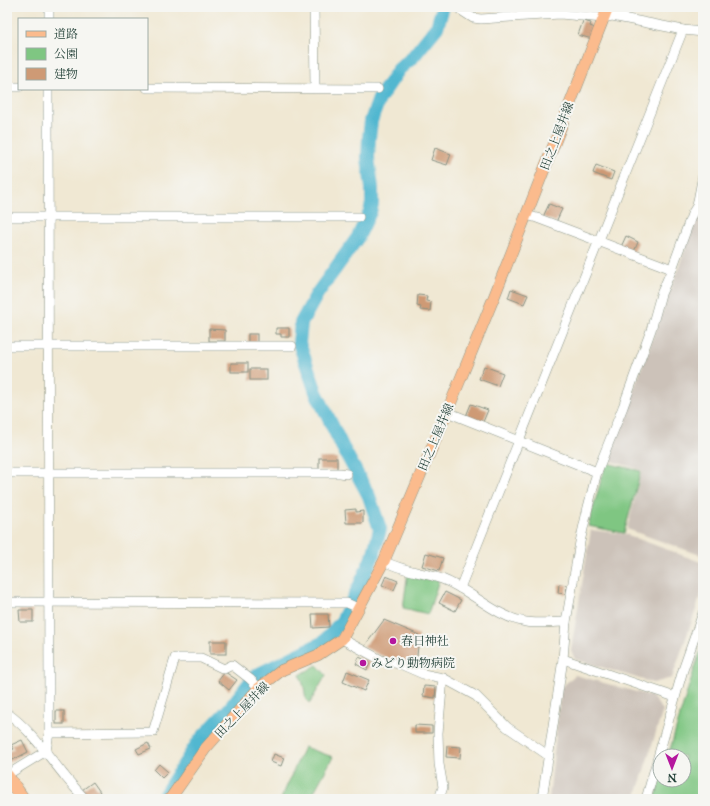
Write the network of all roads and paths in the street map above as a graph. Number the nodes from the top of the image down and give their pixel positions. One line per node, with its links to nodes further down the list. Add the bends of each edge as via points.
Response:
1 (49, 7): 5 (street)
2 (314, 7): 12 (street)
3 (456, 7): 6 (street, via 473,18 481,19 560,14)
4 (608, 7): 6 (main road, 田之上屋井線)
5 (49, 18)
6 (603, 18): 7 (street, via 612,16); 16 (main road, 田之上屋井線)
7 (683, 30): 8 (street); 20 (street)
8 (703, 32)
9 (7, 87): 10 (street)
10 (18, 87)
11 (148, 88): 12 (street)
12 (315, 88): 13 (street)
13 (378, 89)
14 (48, 90): 18 (street)
15 (702, 180): 21 (street, via 697,206)
16 (526, 215): 20 (street); 25 (main road, 田之上屋井線)
17 (7, 217): 18 (street)
18 (48, 217): 19 (street); 23 (street)
19 (359, 217)
20 (599, 242): 21 (street); 26 (street)
21 (672, 269): 28 (street)
22 (7, 346): 23 (street)
23 (48, 346): 24 (street); 27 (street)
24 (292, 346)
25 (447, 412): 26 (street); 31 (main road, 田之上屋井線)
26 (518, 442): 28 (street); 32 (street)
27 (50, 472): 29 (street); 30 (street); 34 (street)
28 (597, 472): 37 (street, via 580,542)
29 (7, 473)
30 (347, 474)
31 (384, 561): 32 (street, via 442,579); 35 (main road, 田之上屋井線)
32 (460, 588): 37 (street, via 504,615 526,623)
33 (7, 602): 34 (street)
34 (49, 602): 35 (street, via 347,603); 44 (street)
35 (358, 608): 38 (main road, 田之上屋井線)
36 (703, 613): 42 (street)
37 (566, 622): 39 (street)
38 (342, 639): 40 (street, via 384,661); 41 (main road, 田之上屋井線, via 318,655)
39 (562, 659): 42 (street); 46 (street)
40 (443, 678): 46 (street, via 476,696 506,727); 51 (street, via 438,733 443,787)
41 (255, 684): 44 (street, via 232,665 224,669 201,658 175,658 153,732); 50 (main road, 田之上屋井線)
42 (675, 697): 53 (street)
43 (7, 712): 45 (street, via 17,719)
44 (49, 733): 45 (street)
45 (46, 751): 47 (street); 49 (street)
46 (549, 756): 52 (street)
47 (7, 775): 48 (highway)
48 (23, 799)
49 (85, 799)
50 (170, 799)
51 (438, 799)
52 (542, 799)
53 (646, 799)

